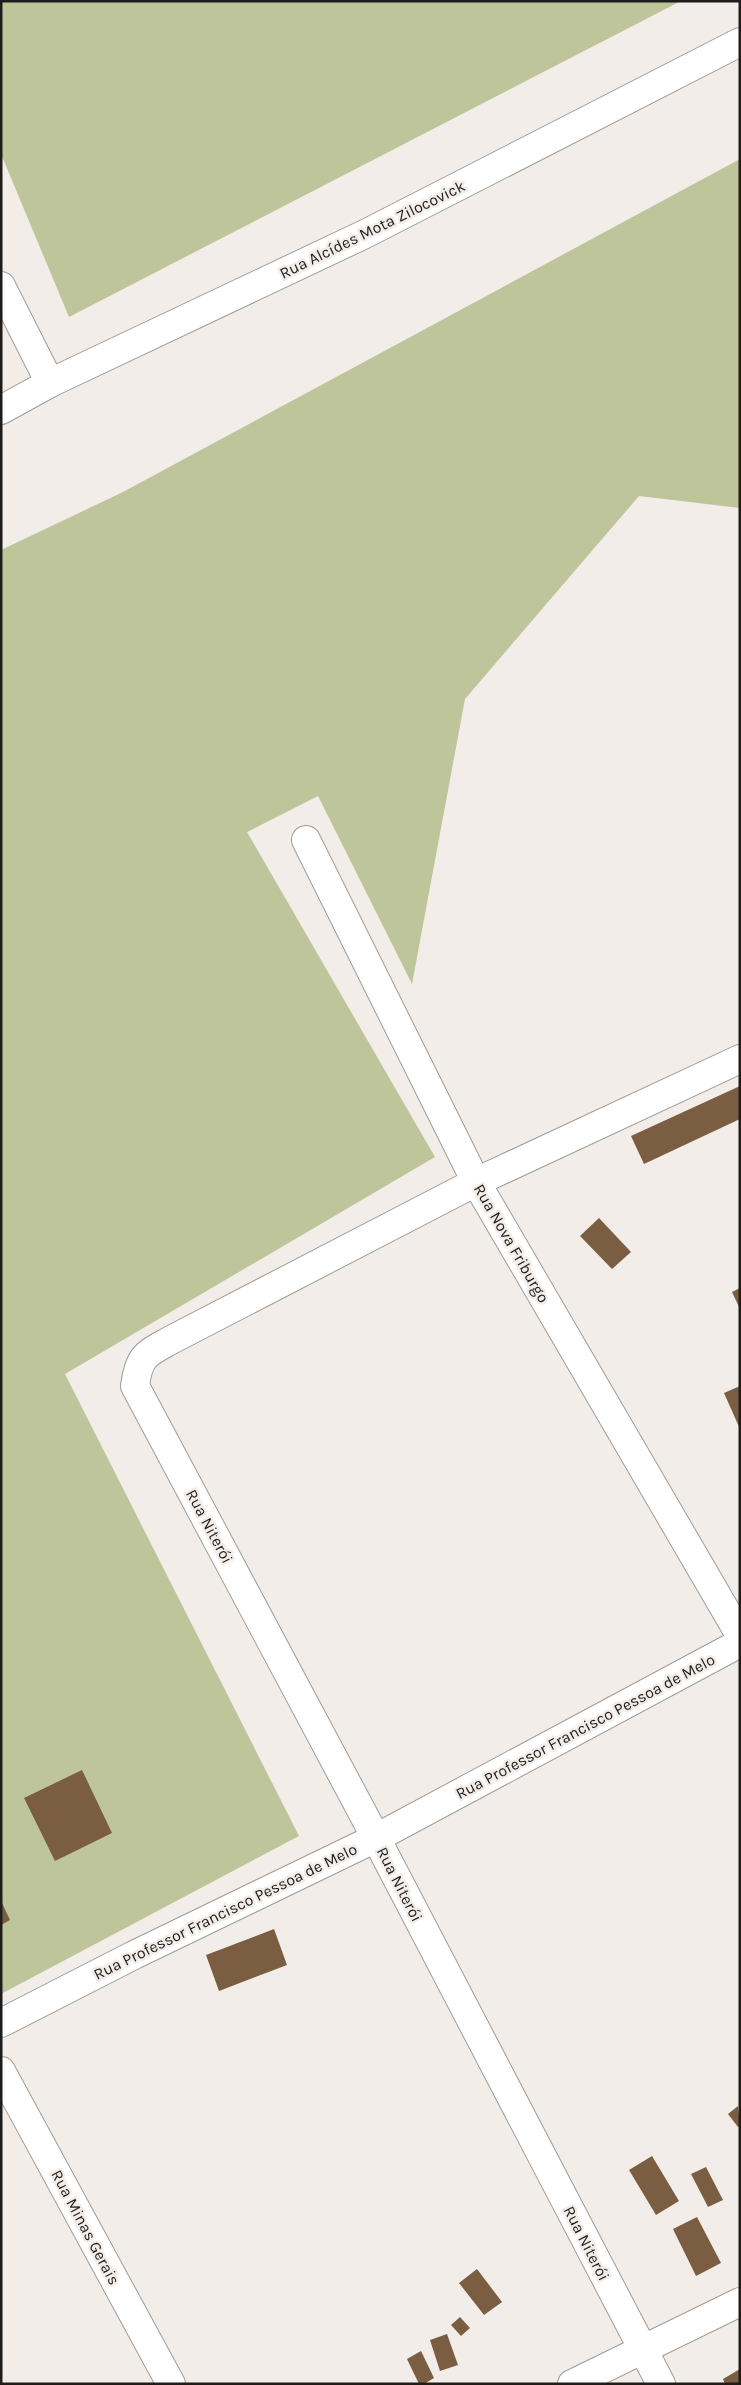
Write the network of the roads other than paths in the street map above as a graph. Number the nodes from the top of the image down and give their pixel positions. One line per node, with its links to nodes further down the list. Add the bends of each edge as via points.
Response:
1 (740, 42): 3 (street, Rua Alcídes Mota Zilocovick, via 365,234)
2 (1, 286): 3 (street)
3 (50, 383): 4 (street, Rua Alcídes Mota Zilocovick)
4 (1, 410)
5 (306, 840): 7 (street, Rua Nova Friburgo)
6 (740, 1059): 7 (street)
7 (476, 1182): 8 (street, Rua Nova Friburgo); 10 (street, Rua Niterói, via 145,1354 137,1370 135,1386)
8 (740, 1635)
9 (740, 1643): 10 (street, Rua Professor Francisco Pessoa de Melo)
10 (376, 1838): 11 (street, Rua Professor Francisco Pessoa de Melo); 14 (street, Rua Niterói)
11 (1, 2023)
12 (1, 2071): 15 (street, Rua Minas Gerais)
13 (740, 2302): 14 (street)
14 (642, 2349): 16 (street); 17 (street, Rua Niterói)
15 (171, 2384)
16 (572, 2384)
17 (661, 2384)

